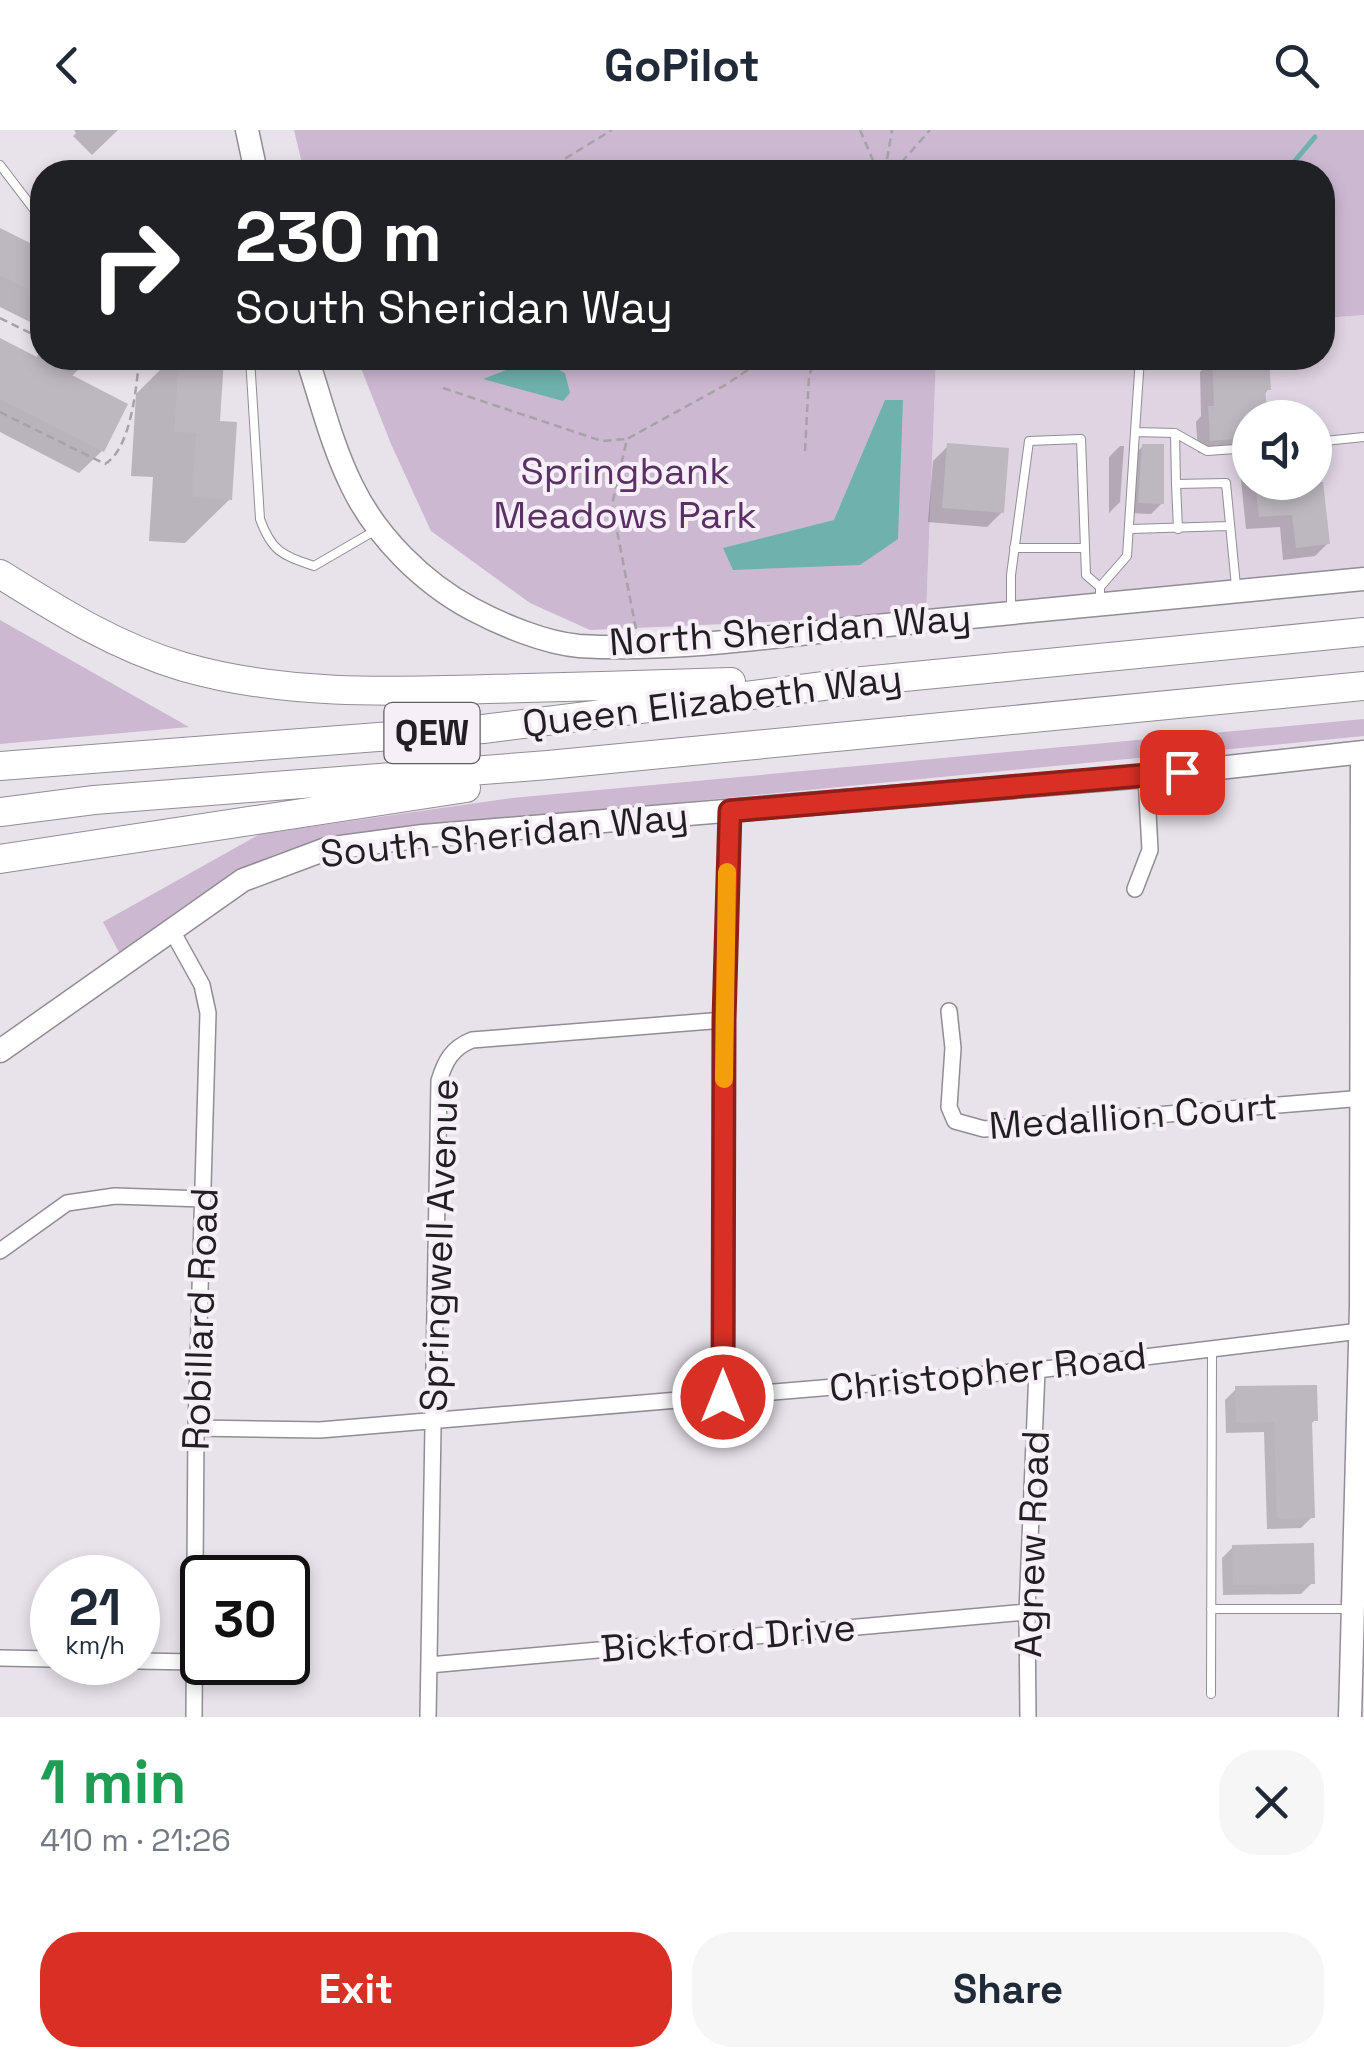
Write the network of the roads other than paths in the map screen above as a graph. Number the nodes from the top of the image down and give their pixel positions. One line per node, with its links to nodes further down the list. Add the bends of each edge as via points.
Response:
1 (247, 130): 2 (street)
2 (253, 160)
3 (0, 165): 4 (lane)
4 (30, 204)
5 (251, 370): 15 (lane, via 260,519 269,543 314,566)
6 (311, 370): 15 (street, North Sheridan Way, via 350,484)
7 (1139, 370): 8 (lane)
8 (1136, 432): 9 (lane); 16 (lane)
9 (1176, 433): 12 (lane, via 1207,450); 13 (lane)
10 (1364, 438): 11 (lane)
11 (1332, 441)
12 (1232, 449)
13 (1176, 484): 14 (lane, via 1226,482); 17 (lane)
14 (1229, 526): 17 (lane); 22 (lane)
15 (378, 529): 24 (street, North Sheridan Way, via 426,577 471,609 575,646 640,646)
16 (1130, 529): 17 (lane); 23 (lane, via 1127,556)
17 (1178, 529)
18 (1014, 548): 19 (lane); 19 (lane, via 1030,441 1081,439); 24 (lane)
19 (1085, 548): 23 (lane, via 1086,575)
20 (0, 574): 26 (highway, via 89,629 140,651 290,688)
21 (1364, 579): 22 (street, North Sheridan Way)
22 (1237, 590): 23 (street, North Sheridan Way)
23 (1100, 595): 24 (street, North Sheridan Way)
24 (1011, 612)
25 (1364, 632): 26 (highway, Queen Elizabeth Way / QEW)
26 (863, 681): 30 (highway, Queen Elizabeth Way / QEW, via 484,729)
27 (1364, 686): 29 (highway, Queen Elizabeth Way / QEW)
28 (1363, 752): 31 (street, South Sheridan Way); 40 (street)
29 (548, 764): 33 (highway, Queen Elizabeth Way / QEW); 34 (highway, via 510,781)
30 (0, 766)
31 (1146, 776): 32 (street, South Sheridan Way); 35 (street, via 1150,850)
32 (730, 811): 36 (street, South Sheridan Way, via 326,849 243,880); 38 (street)
33 (0, 812)
34 (0, 860)
35 (1135, 889)
36 (171, 929): 39 (street, South Sheridan Way); 41 (street, Robillard Road, via 202,985 208,1013)
37 (948, 1011): 40 (street, Medallion Court, via 949,1107 956,1122 968,1127)
38 (724, 1020): 46 (street); 47 (street, Springwell Avenue, via 472,1040 445,1062 439,1081)
39 (0, 1051)
40 (1362, 1098): 43 (street)
41 (203, 1198): 42 (street, via 115,1196 67,1203); 48 (street, Robillard Road)
42 (0, 1250)
43 (1360, 1332): 44 (street, Christopher Road); 51 (street)
44 (1212, 1349): 45 (street, Christopher Road); 50 (lane)
45 (1037, 1370): 46 (street, Christopher Road); 52 (street, Agnew Road)
46 (723, 1397): 47 (street, Christopher Road)
47 (433, 1418): 48 (street, Christopher Road, via 320,1430); 55 (street, Springwell Avenue)
48 (196, 1428): 49 (street, Robillard Road)
49 (195, 1555)
50 (1211, 1609): 51 (lane); 57 (lane)
51 (1358, 1609): 61 (street)
52 (1027, 1612): 55 (street, Bickford Drive); 60 (street, Agnew Road)
53 (0, 1658): 54 (street)
54 (30, 1659)
55 (429, 1665): 59 (street, Springwell Avenue)
56 (195, 1685): 58 (street, Robillard Road)
57 (1211, 1694)
58 (194, 1717)
59 (428, 1717)
60 (1028, 1717)
61 (1350, 1717)

